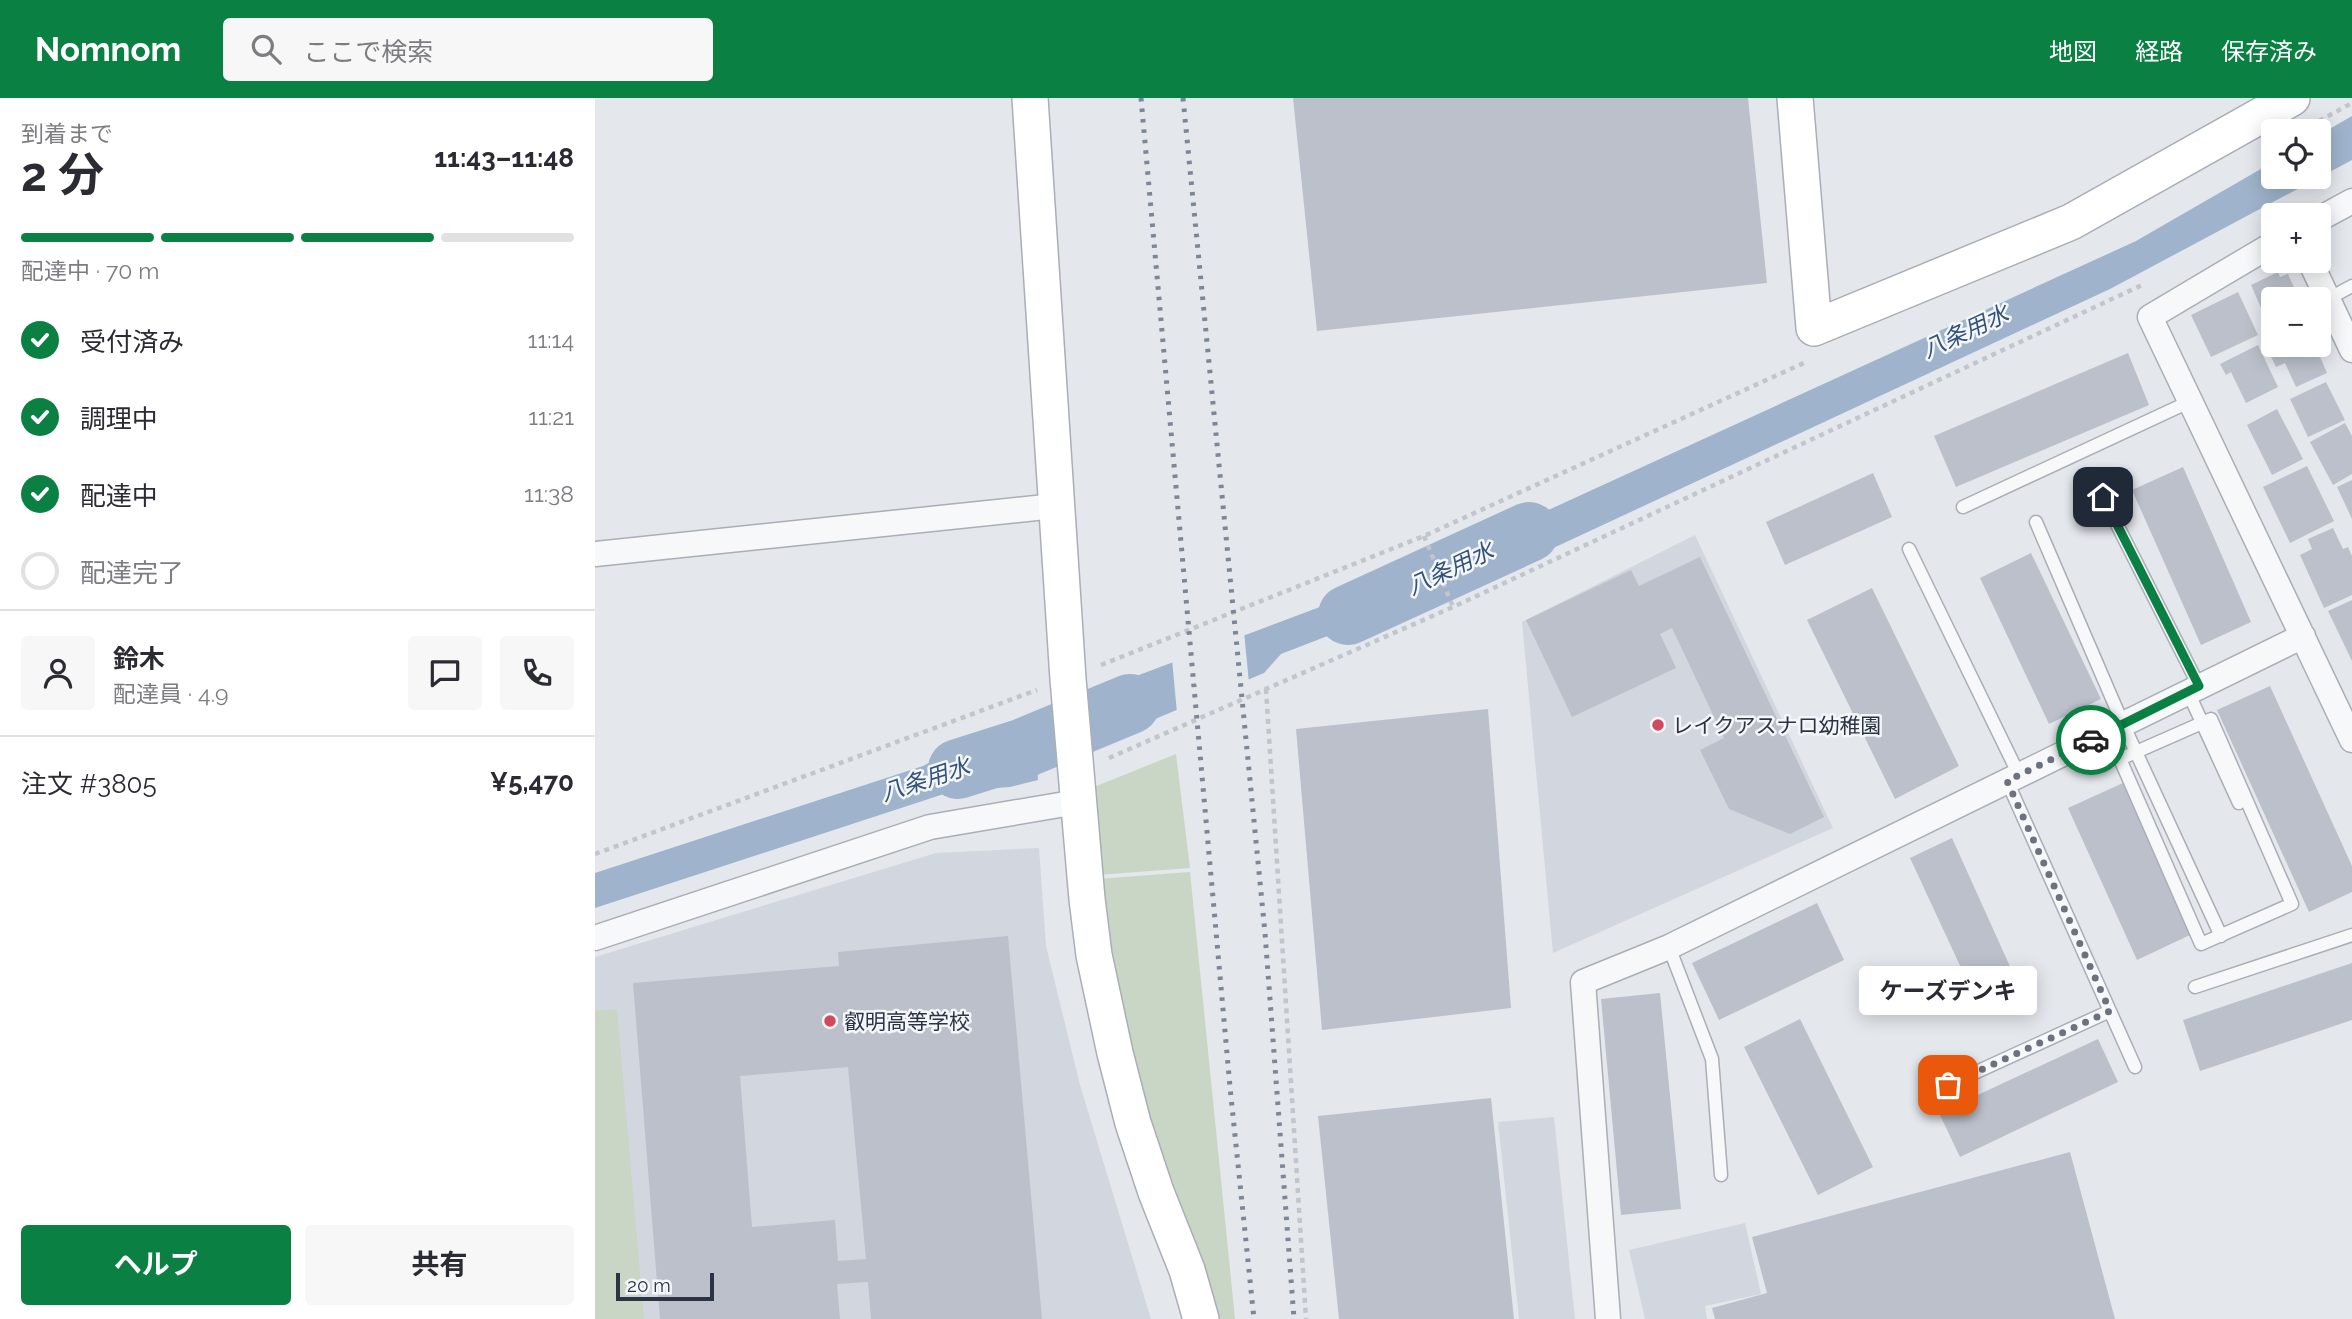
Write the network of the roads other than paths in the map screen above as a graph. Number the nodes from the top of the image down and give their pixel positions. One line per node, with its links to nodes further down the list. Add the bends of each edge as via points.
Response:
1 (1030, 98): 13 (street)
2 (1795, 98): 3 (street, via 1814,328 2071,222)
3 (2301, 112)
4 (2352, 201): 5 (street)
5 (2331, 212)
6 (2261, 251): 11 (street, via 2150,317)
7 (2352, 286): 8 (lane)
8 (2331, 297)
9 (2331, 305): 10 (street)
10 (2352, 350)
11 (2191, 401): 14 (lane); 18 (street)
12 (2103, 497): 19 (lane)
13 (1055, 506): 17 (street); 25 (street)
14 (1963, 507)
15 (2036, 522): 21 (lane)
16 (1909, 549): 24 (lane)
17 (595, 554)
18 (2303, 636): 19 (street); 22 (street)
19 (2194, 689): 20 (lane); 21 (street)
20 (2202, 723): 23 (lane); 27 (lane, via 2285,906)
21 (2123, 724): 23 (lane); 24 (street)
22 (2352, 740)
23 (2136, 752): 27 (lane); 27 (lane, via 2119,759 2201,944)
24 (2013, 778): 29 (street); 31 (lane)
25 (1076, 779): 28 (street); 35 (street, via 1094,955 1115,1053 1133,1123)
26 (2352, 935): 30 (lane)
27 (2221, 936)
28 (595, 938)
29 (1669, 947): 34 (lane, via 1712,1059); 36 (street, via 1583,982)
30 (2195, 987)
31 (2110, 1011): 32 (lane); 33 (lane)
32 (2135, 1068)
33 (1948, 1085)
34 (1721, 1175)
35 (1201, 1319)
36 (1608, 1319)

